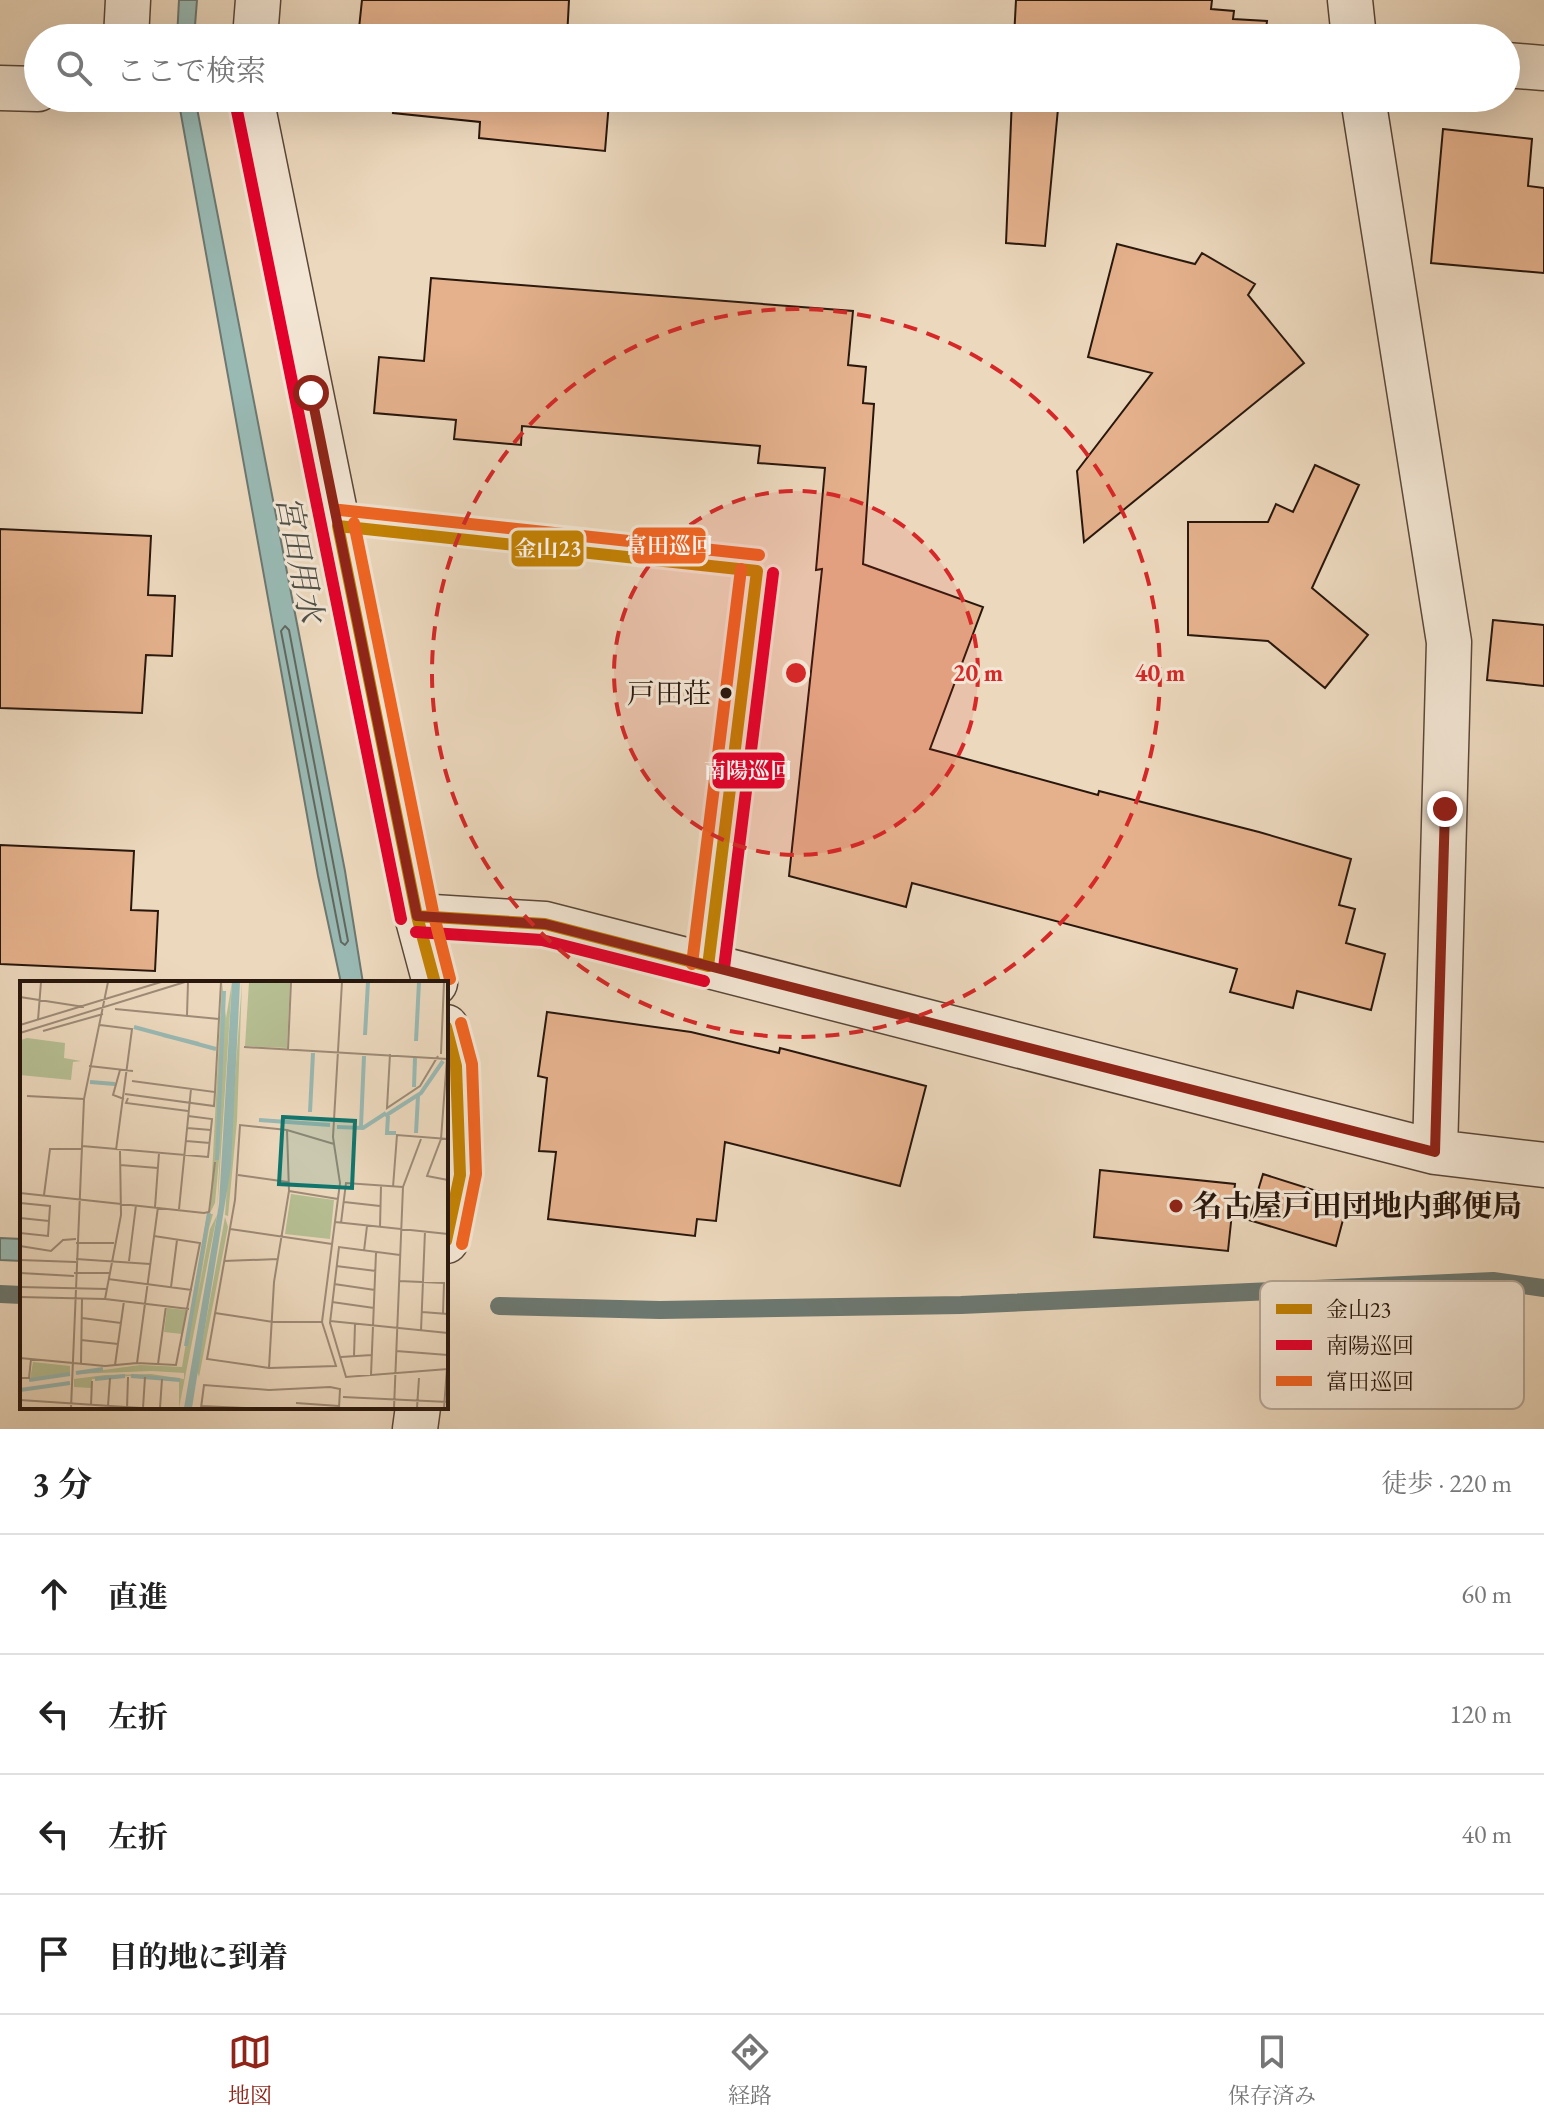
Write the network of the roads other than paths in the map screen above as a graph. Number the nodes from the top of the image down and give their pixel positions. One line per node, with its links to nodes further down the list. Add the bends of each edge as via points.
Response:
1 (128, 0): 4 (street)
2 (258, 0): 5 (street)
3 (1350, 0): 6 (street)
4 (127, 24)
5 (256, 24)
6 (1353, 24)
7 (1520, 66): 8 (street)
8 (1544, 68)
9 (0, 88): 10 (street)
10 (24, 89)
11 (254, 112): 13 (street)
12 (1365, 112): 16 (street, via 1449,642)
13 (417, 916): 14 (street); 16 (street, via 545,924)
14 (434, 981)
15 (448, 1035): 18 (street, via 456,1066 460,1175)
16 (1435, 1152): 17 (street)
17 (1544, 1165)
18 (448, 1232)
19 (418, 1409): 20 (street)
20 (415, 1429)

